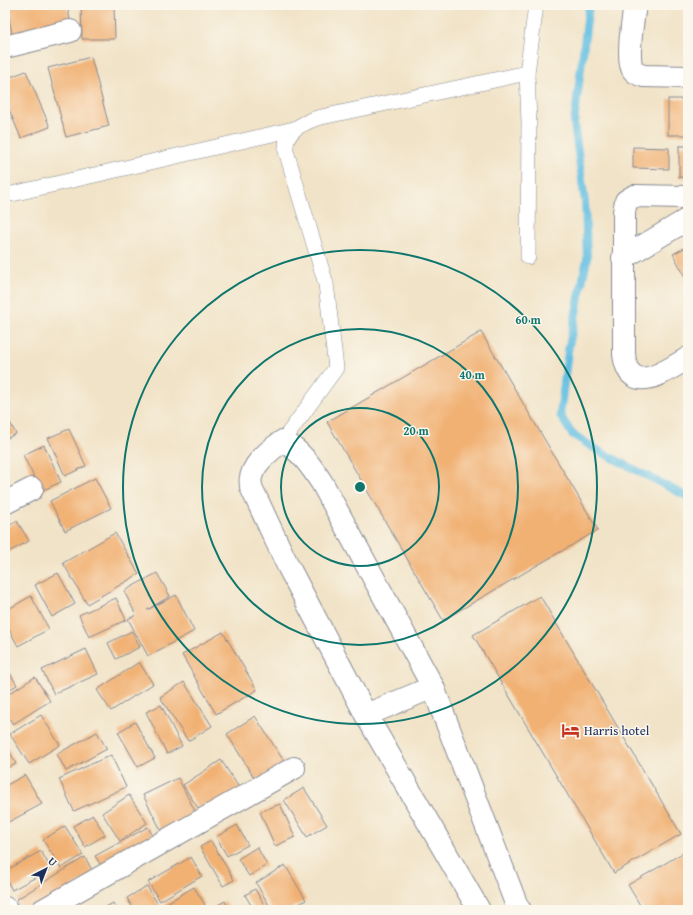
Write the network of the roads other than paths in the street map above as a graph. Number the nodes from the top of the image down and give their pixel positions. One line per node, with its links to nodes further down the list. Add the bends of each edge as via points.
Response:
1 (536, 5): 5 (lane)
2 (635, 5): 6 (street, via 630,60 633,70 644,76)
3 (70, 31): 4 (street)
4 (5, 47)
5 (527, 73): 7 (lane, via 317,118); 11 (lane)
6 (688, 77)
7 (294, 129): 8 (lane); 14 (lane, via 285,146 326,284 336,368)
8 (12, 194)
9 (688, 196): 12 (street, via 634,196 626,201)
10 (688, 219): 12 (street)
11 (528, 257)
12 (623, 258): 13 (street, via 624,354 630,372 640,378 650,377)
13 (688, 358)
14 (283, 441): 17 (street, via 302,454 322,483); 18 (street, via 273,447 255,468 250,478 251,487 288,566)
15 (32, 489): 16 (street)
16 (5, 503)
17 (433, 687): 18 (street); 20 (street)
18 (366, 715): 22 (street)
19 (294, 768): 21 (street)
20 (516, 909)
21 (43, 910)
22 (479, 910)

